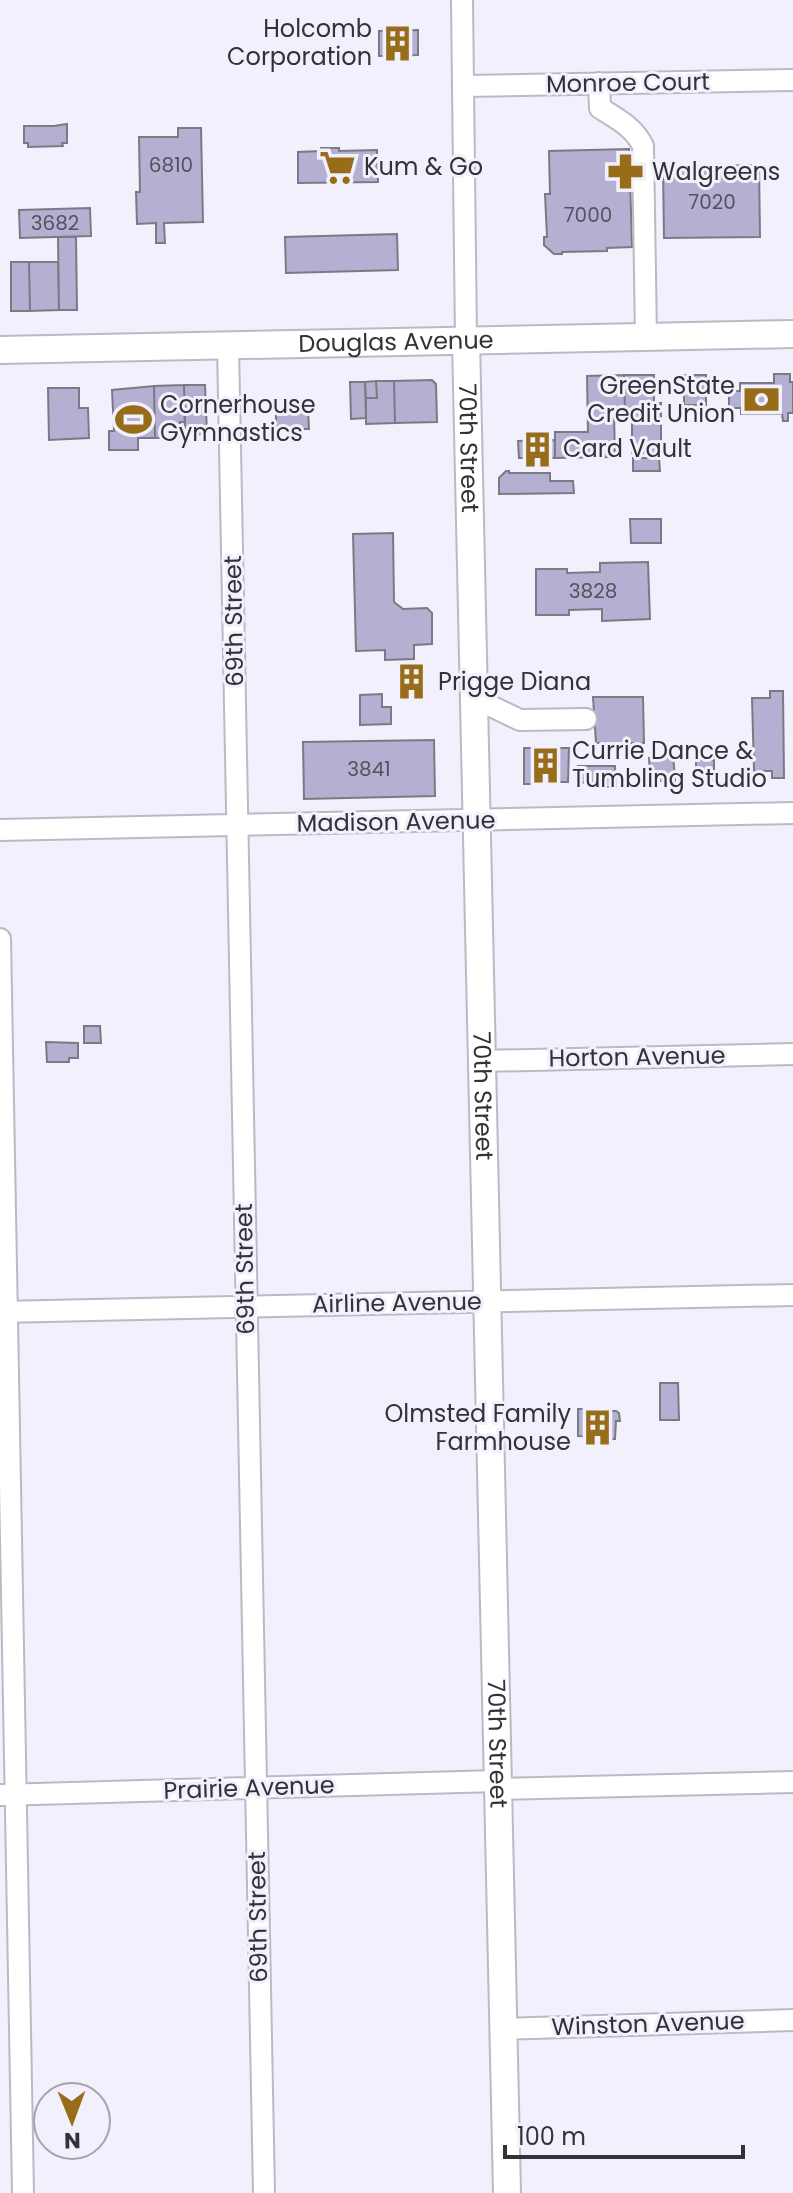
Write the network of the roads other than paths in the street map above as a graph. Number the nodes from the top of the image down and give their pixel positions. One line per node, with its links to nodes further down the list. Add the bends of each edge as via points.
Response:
1 (462, 0): 4 (street, 70th Street)
2 (793, 80): 3 (street, Monroe Court)
3 (599, 83): 4 (street, Monroe Court); 6 (street, via 600,108 631,129 643,146)
4 (464, 86): 7 (street, 70th Street)
5 (793, 334): 6 (main road, Douglas Avenue)
6 (646, 337): 7 (main road, Douglas Avenue)
7 (466, 340): 8 (main road, Douglas Avenue); 10 (main road, 70th Street)
8 (228, 345): 9 (main road, Douglas Avenue); 14 (street, 69th Street)
9 (0, 350)
10 (474, 698): 11 (street, via 520,720); 13 (main road, 70th Street)
11 (586, 719)
12 (793, 813): 13 (street, Madison Avenue)
13 (477, 820): 14 (street, Madison Avenue); 18 (main road, 70th Street)
14 (237, 825): 15 (street, Madison Avenue); 21 (street, 69th Street)
15 (0, 830)
16 (0, 939): 22 (street)
17 (793, 1054): 18 (street, Horton Avenue)
18 (482, 1061): 20 (main road, 70th Street)
19 (793, 1295): 20 (street, Airline Avenue)
20 (487, 1301): 21 (street, Airline Avenue); 24 (main road, 70th Street)
21 (246, 1306): 22 (street, Airline Avenue); 25 (street, 69th Street)
22 (3, 1312): 26 (street)
23 (793, 1782): 24 (street, Prairie Avenue)
24 (498, 1785): 25 (street, Prairie Avenue); 28 (main road, 70th Street)
25 (256, 1788): 26 (street, Prairie Avenue); 30 (street, 69th Street)
26 (8, 1795): 29 (street)
27 (793, 2020): 28 (street, Winston Avenue)
28 (503, 2029): 31 (main road, 70th Street)
29 (23, 2193)
30 (264, 2193)
31 (507, 2193)

